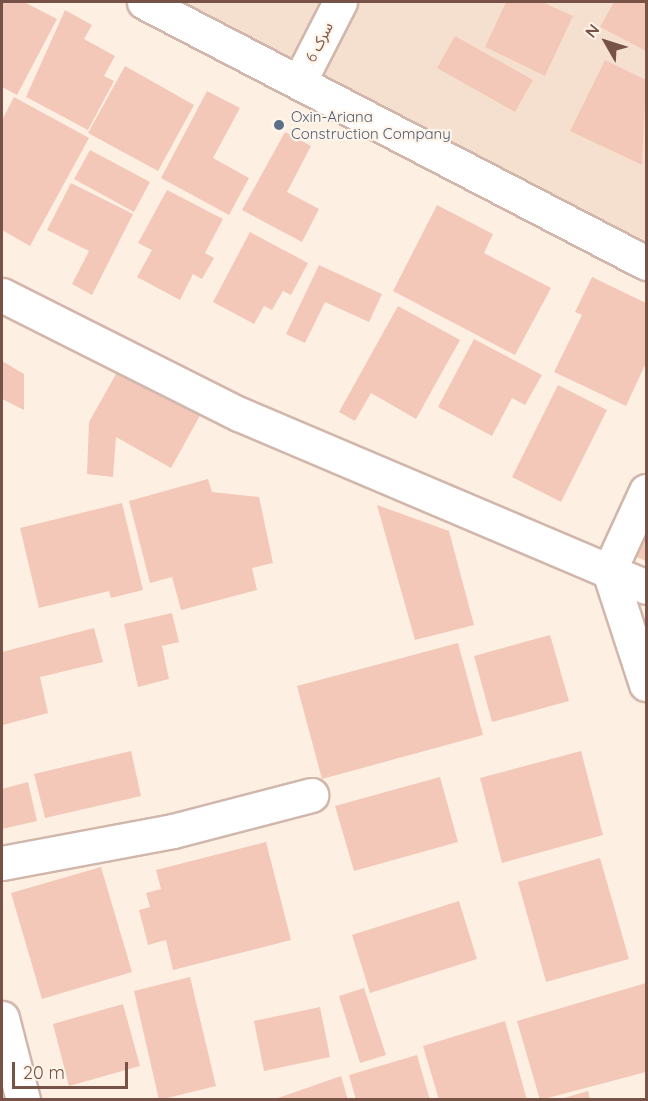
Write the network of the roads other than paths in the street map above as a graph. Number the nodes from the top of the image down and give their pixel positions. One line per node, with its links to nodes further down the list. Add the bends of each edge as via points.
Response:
1 (144, 2): 3 (street)
2 (340, 2): 3 (street, سرک 6)
3 (299, 82): 4 (street)
4 (646, 263)
5 (2, 295): 7 (street, via 239,414)
6 (646, 491): 7 (street)
7 (609, 571): 8 (street); 9 (street)
8 (646, 587)
9 (646, 684)
10 (311, 795): 11 (street, via 173,831)
11 (2, 863)
12 (2, 1018): 13 (street)
13 (23, 1100)

